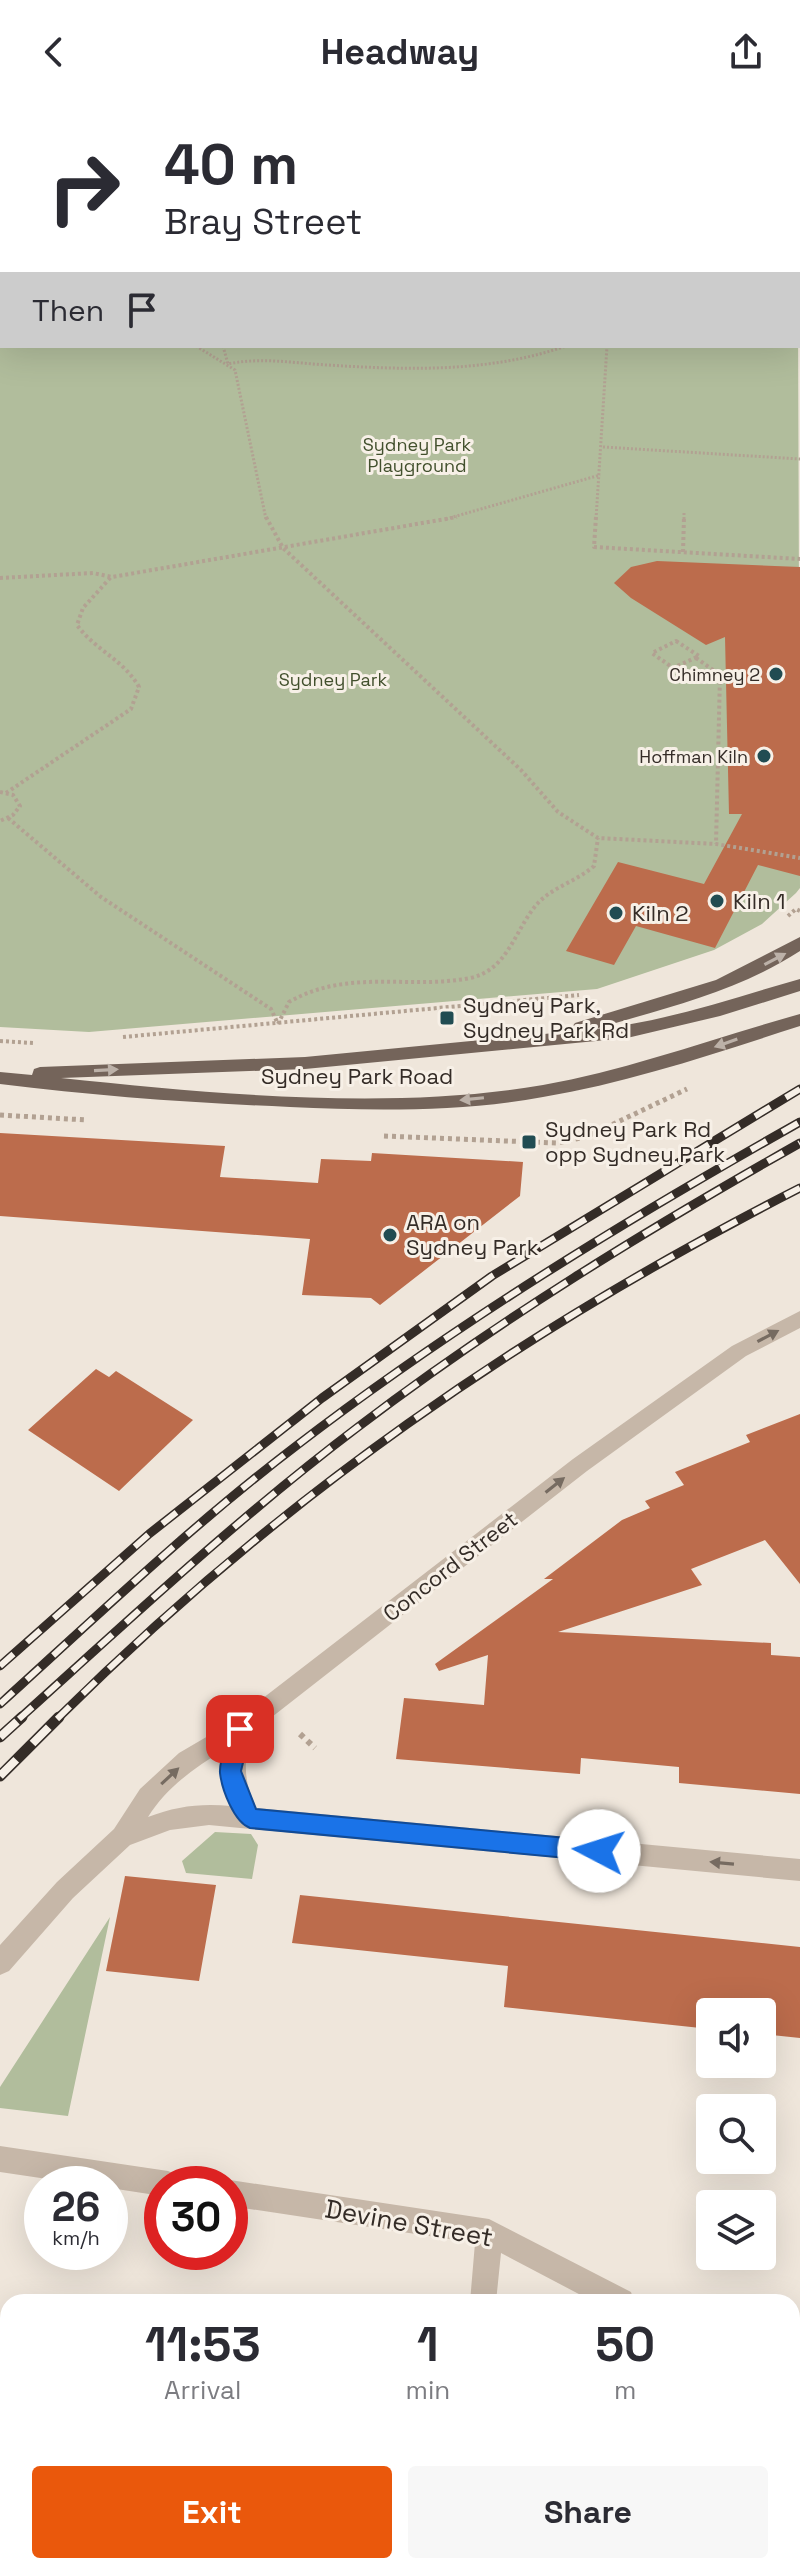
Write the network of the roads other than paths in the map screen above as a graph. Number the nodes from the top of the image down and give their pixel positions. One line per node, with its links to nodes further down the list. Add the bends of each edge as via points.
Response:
1 (800, 943): 4 (main road, Sydney Park Road, one-way to 1, via 697,993 748,973)
2 (800, 985): 4 (main road, Sydney Park Road, via 670,1023)
3 (800, 1020): 5 (main road, Sydney Park Road, one-way to 5, via 666,1064 462,1101 394,1105 243,1099 101,1090)
4 (543, 1039): 5 (main road, Sydney Park Road, one-way to 4, via 305,1063)
5 (0, 1076)
6 (800, 1319): 7 (street, Concord Street, one-way to 6, via 580,1465 739,1351)
7 (240, 1729): 8 (street, via 230,1771); 9 (street, Concord Street, one-way to 7, via 148,1796 187,1760)
8 (250, 1818): 9 (street, via 189,1815); 10 (street, one-way to 8)
9 (122, 1837): 11 (street, via 65,1890)
10 (800, 1870)
11 (0, 1963)
12 (0, 2159): 13 (street)
13 (144, 2180)
14 (248, 2196): 15 (street, Devine Street)
15 (489, 2232): 16 (street); 17 (street, Devine Street)
16 (484, 2294)
17 (606, 2294)

